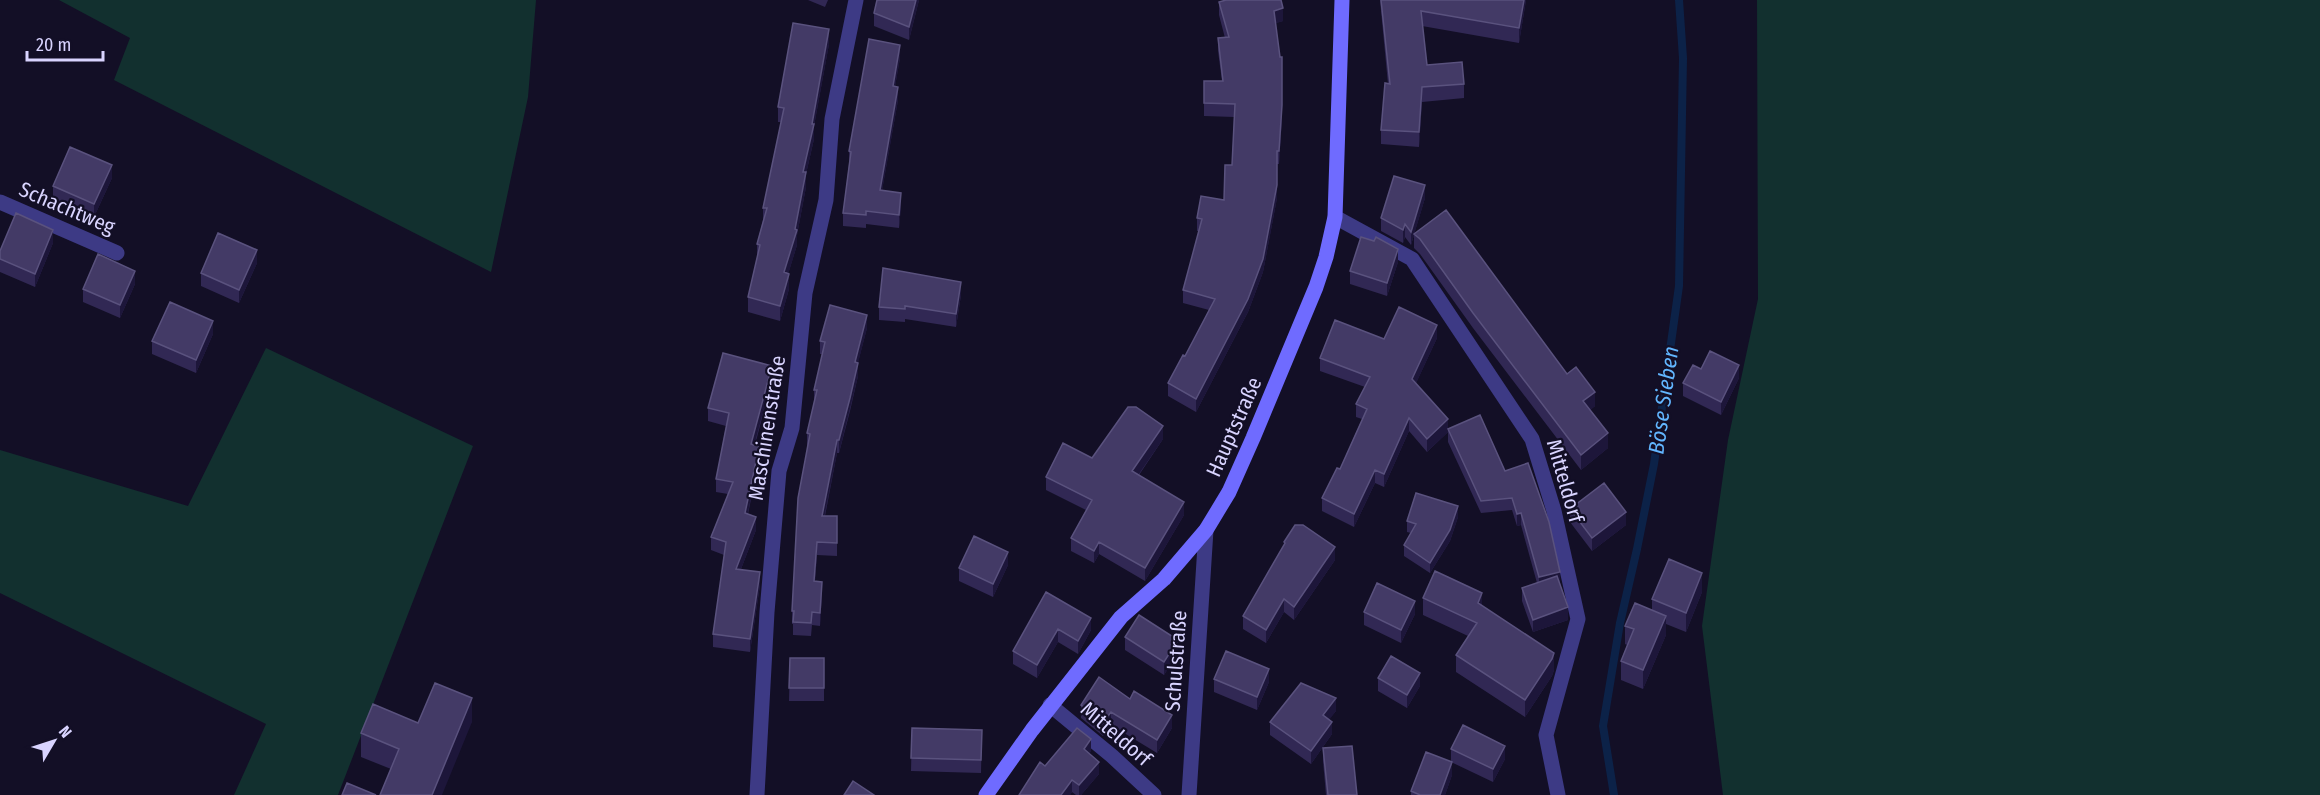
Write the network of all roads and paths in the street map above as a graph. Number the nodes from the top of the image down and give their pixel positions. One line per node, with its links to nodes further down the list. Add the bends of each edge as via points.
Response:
1 (856, 0): 8 (street, Maschinenstraße, via 832,119 826,200 805,293 792,428 779,471)
2 (1342, 0): 4 (main road, Hauptstraße)
3 (0, 202): 5 (street, Schachtweg)
4 (1335, 217): 6 (main road, Hauptstraße, via 1326,257 1298,333 1229,492); 12 (street, Mitteldorf, via 1412,259 1532,440 1554,511 1578,619 1546,735)
5 (117, 252)
6 (1206, 530): 7 (main road, Hauptstraße, via 1164,579 1120,617); 11 (street, Schulstraße)
7 (1050, 705): 9 (main road, Hauptstraße); 10 (street, Mitteldorf)
8 (757, 795)
9 (986, 795)
10 (1154, 795)
11 (1189, 795)
12 (1558, 795)

